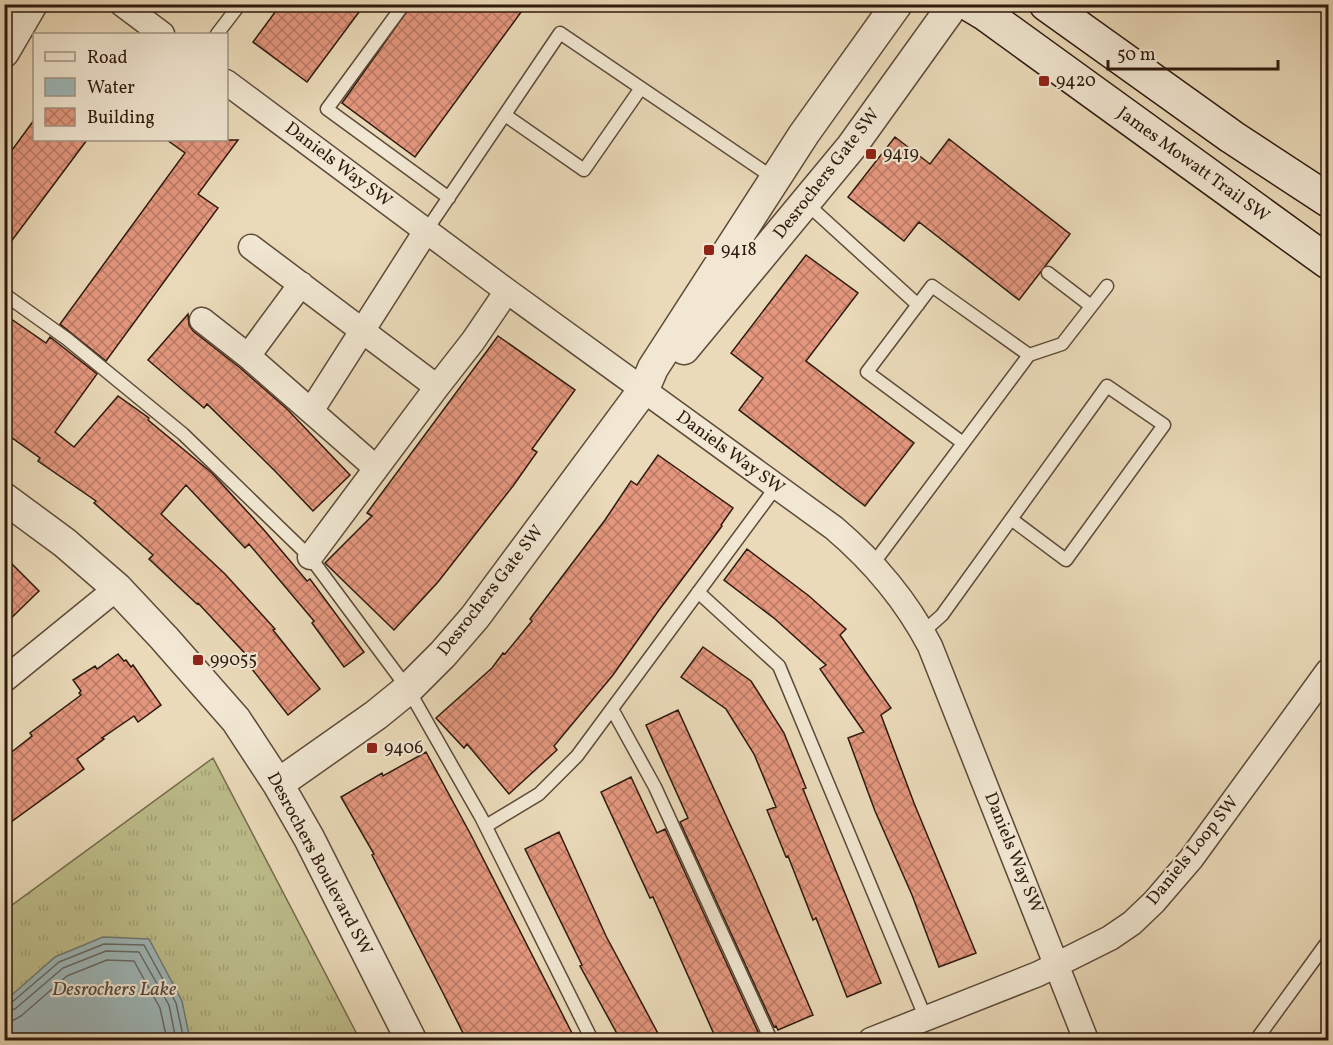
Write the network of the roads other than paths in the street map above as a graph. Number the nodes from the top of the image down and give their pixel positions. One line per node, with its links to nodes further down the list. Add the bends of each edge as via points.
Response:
1 (32, 4): 11 (street)
2 (122, 4): 9 (street)
3 (240, 4): 10 (lane)
4 (404, 4): 16 (lane, via 327,109)
5 (897, 4): 15 (street, Desrochers Gate SW)
6 (954, 4): 18 (street, Desrochers Gate SW)
7 (969, 4): 21 (main road, James Mowatt Trail SW)
8 (1046, 4): 17 (main road, via 1232,137)
9 (161, 33)
10 (218, 33)
11 (4, 52)
12 (228, 83): 19 (street, Daniels Way SW)
13 (641, 88): 14 (lane, via 584,170); 14 (lane, via 560,33); 15 (lane)
14 (505, 116): 16 (lane)
15 (775, 178): 34 (street, Desrochers Gate SW, via 653,368)
16 (449, 198): 19 (lane)
17 (1329, 200)
18 (806, 203): 27 (lane); 34 (street, Desrochers Gate SW, via 663,375)
19 (426, 231): 25 (street, Daniels Way SW); 30 (street)
20 (251, 247): 23 (street)
21 (1329, 262)
22 (1048, 273): 28 (lane)
23 (301, 284): 30 (street); 32 (street)
24 (1107, 286): 28 (lane)
25 (507, 291): 33 (street); 34 (street, Daniels Way SW)
26 (4, 294): 41 (lane, via 67,339 183,434)
27 (918, 305): 31 (lane, via 932,286); 36 (lane, via 867,372)
28 (1092, 306): 31 (lane, via 1062,344)
29 (202, 320): 32 (street)
30 (363, 331): 33 (street); 35 (street)
31 (1029, 355): 36 (lane)
32 (248, 356): 35 (street)
33 (437, 387): 37 (street)
34 (644, 389): 38 (street, Daniels Way SW); 48 (street, Desrochers Gate SW, via 475,617)
35 (311, 411): 37 (street)
36 (963, 443): 42 (lane)
37 (376, 468): 41 (street)
38 (776, 487): 42 (street, Daniels Way SW, via 834,528); 44 (lane)
39 (4, 498): 43 (street, Desrochers Boulevard SW)
40 (1011, 519): 40 (lane, via 1107,387 1164,425 1066,560); 45 (lane, via 942,615)
41 (310, 557): 48 (lane)
42 (873, 564): 45 (street, Daniels Way SW)
43 (117, 588): 47 (street); 50 (street, Desrochers Boulevard SW, via 236,720)
44 (698, 592): 49 (lane); 54 (lane, via 779,666)
45 (923, 632): 53 (street, Daniels Way SW)
46 (1329, 671): 53 (street, Daniels Loop SW, via 1172,883 1132,923)
47 (4, 680)
48 (408, 689): 50 (street, Desrochers Gate SW); 51 (lane)
49 (612, 709): 51 (lane, via 577,756 539,794); 57 (lane, via 655,787)
50 (278, 784): 55 (street, Desrochers Boulevard SW)
51 (486, 826): 56 (lane)
52 (1329, 941): 60 (lane)
53 (1057, 965): 54 (street, Daniels Loop SW); 59 (street)
54 (926, 1019): 58 (street, Daniels Loop SW)
55 (411, 1041)
56 (592, 1041)
57 (771, 1041)
58 (871, 1041)
59 (1086, 1041)
60 (1256, 1041)

